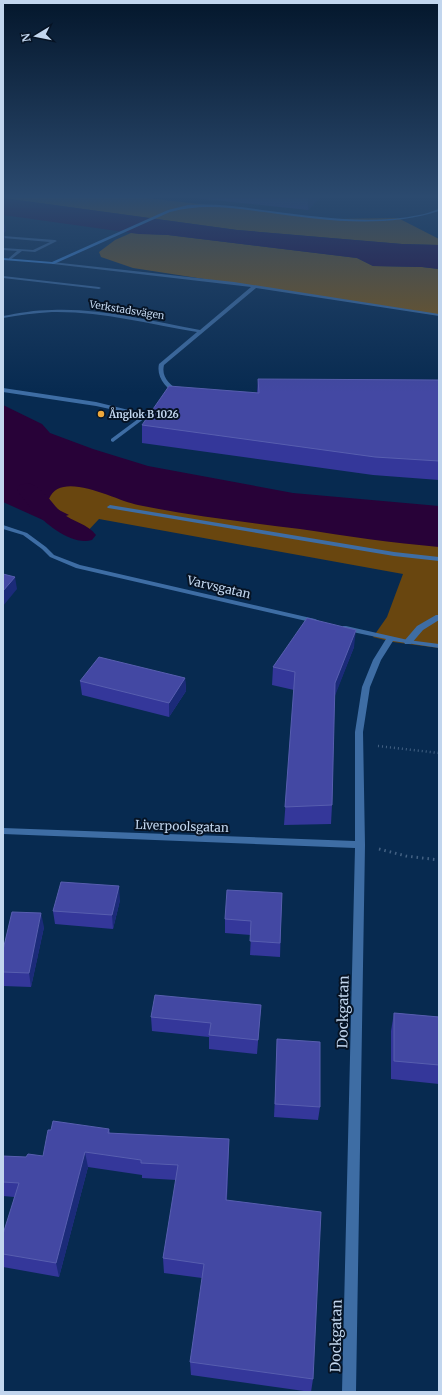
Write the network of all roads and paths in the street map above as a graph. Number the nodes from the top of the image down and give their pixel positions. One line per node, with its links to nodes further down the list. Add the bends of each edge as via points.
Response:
1 (45, 263): 2 (street)
2 (53, 264): 4 (street)
3 (3, 277): 5 (street)
4 (255, 286): 6 (street); 8 (street)
5 (99, 288)
6 (439, 315)
7 (3, 316): 8 (street, Verkstadsvägen, via 36,311 72,310)
8 (200, 331): 10 (street, via 165,360 160,369 162,378)
9 (3, 390): 11 (street, via 96,404 146,415)
10 (179, 393)
11 (113, 440)
12 (110, 507): 14 (street, via 394,554)
13 (3, 527): 16 (street, Varvsgatan, via 25,534 52,556 78,567)
14 (439, 559)
15 (439, 617): 19 (street, via 420,628)
16 (325, 623)
17 (340, 627): 18 (street)
18 (390, 639): 19 (street); 21 (street, Dockgatan, via 377,660 366,687)
19 (408, 642): 20 (street)
20 (439, 646)
21 (359, 743): 22 (path); 24 (street, Dockgatan)
22 (439, 753)
23 (3, 830): 24 (street, Liverpoolsgatan)
24 (360, 845): 25 (path, via 406,856); 26 (street, Dockgatan)
25 (439, 860)
26 (349, 1392)

